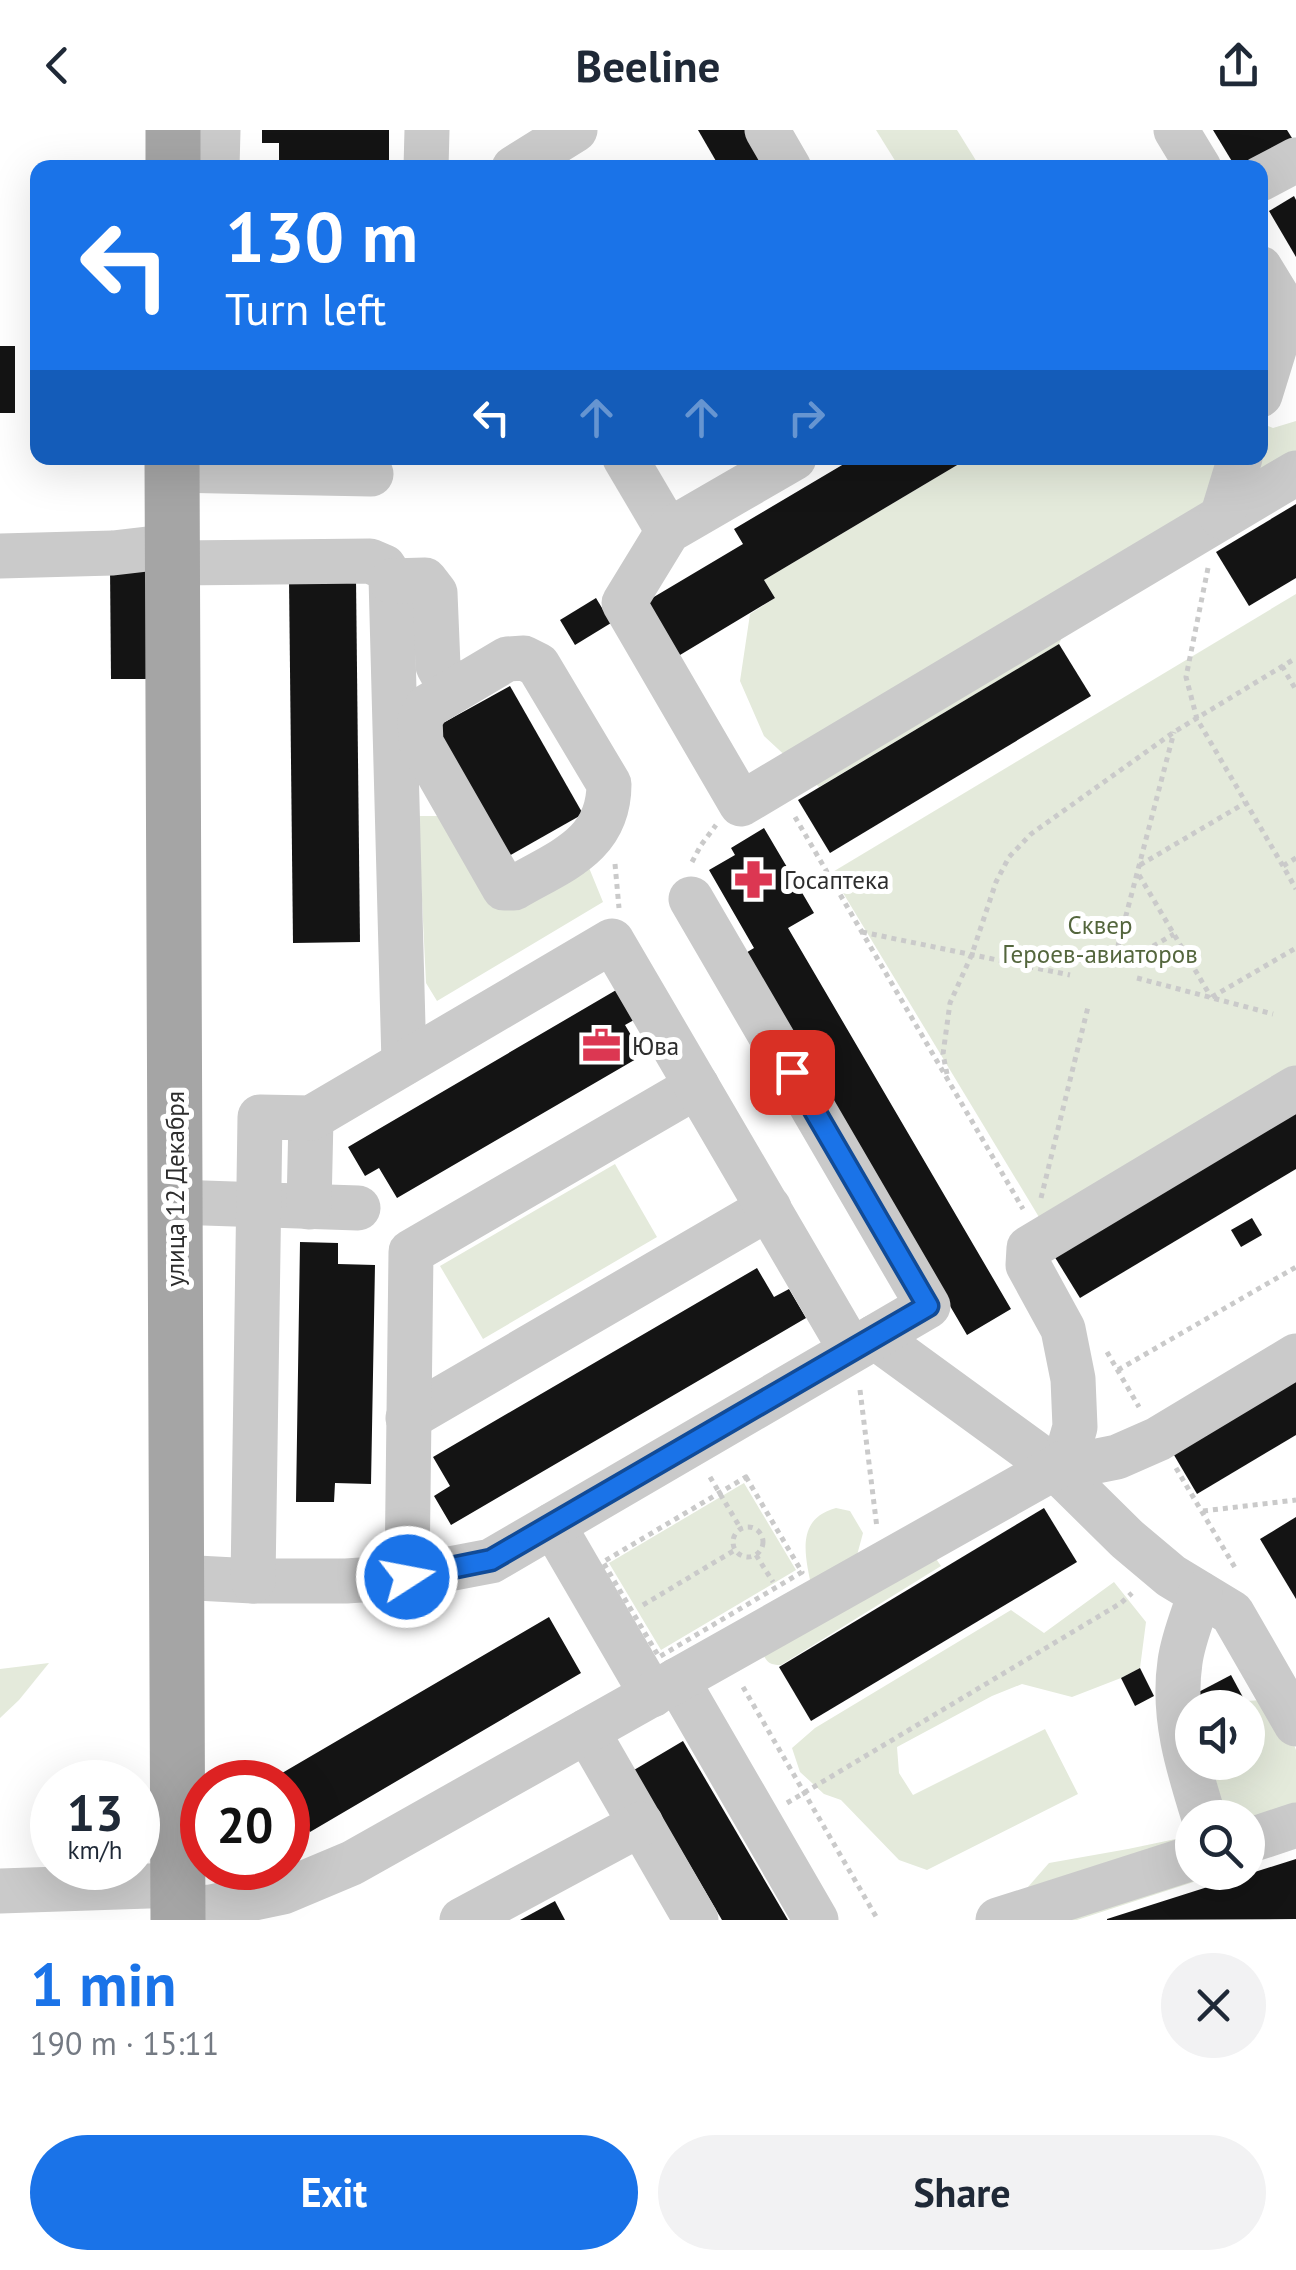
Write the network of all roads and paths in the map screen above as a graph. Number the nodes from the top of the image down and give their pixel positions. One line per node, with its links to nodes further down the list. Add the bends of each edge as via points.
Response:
1 (172, 130): 7 (main road)
2 (218, 130): 8 (lane)
3 (427, 130): 9 (lane)
4 (575, 130): 10 (lane)
5 (768, 130): 11 (lane)
6 (1176, 130): 12 (lane)
7 (173, 160)
8 (217, 160)
9 (426, 160)
10 (527, 160)
11 (785, 160)
12 (1194, 160)
13 (1296, 160): 14 (lane)
14 (1268, 175)
15 (1268, 281): 16 (lane)
16 (1291, 319): 17 (lane)
17 (1268, 375)
18 (172, 465): 27 (main road, улица 12 Декабря)
19 (192, 465): 24 (lane)
20 (629, 465): 26 (lane)
21 (782, 465): 26 (lane)
22 (1238, 465): 25 (lane)
23 (1296, 472): 25 (lane)
24 (371, 474)
25 (1222, 517): 34 (path, via 1186,678); 37 (lane)
26 (668, 531): 37 (lane, via 624,603)
27 (172, 554): 28 (lane); 29 (lane, via 370,561 384,566); 61 (main road, улица 12 Декабря)
28 (0, 556)
29 (391, 582): 33 (lane, via 425,580 435,593 438,666); 56 (lane)
30 (1296, 658): 31 (path)
31 (1282, 666): 32 (path); 34 (path)
32 (1296, 690)
33 (452, 691): 38 (lane, via 507,658 538,666 609,784); 38 (lane, via 420,719 421,743 504,888 582,848)
34 (1196, 719): 35 (path); 36 (path)
35 (1174, 732): 41 (path); 48 (path, via 1031,834 1009,857)
36 (1246, 803): 40 (path); 41 (path)
37 (741, 804): 43 (path, via 701,845 689,869)
38 (602, 820): 49 (path, via 611,822)
39 (1296, 858): 40 (path)
40 (1283, 866): 42 (path)
41 (1139, 868): 45 (path); 46 (path)
42 (1296, 889)
43 (691, 900): 68 (lane, via 928,1306)
44 (862, 932): 48 (path)
45 (1174, 934): 50 (path); 53 (path)
46 (1118, 946)
47 (1296, 948): 53 (path)
48 (972, 954): 51 (path); 57 (path, via 950,1003 943,1054)
49 (624, 961): 56 (lane, via 612,941); 58 (lane)
50 (1127, 962)
51 (1070, 974)
52 (1137, 978): 53 (path)
53 (1211, 998): 55 (path)
54 (1088, 1007): 66 (path)
55 (1273, 1014)
56 (404, 1063): 60 (lane)
57 (949, 1082)
58 (697, 1086): 65 (lane); 71 (lane, via 411,1252)
59 (1296, 1088): 73 (lane, via 1029,1248 1028,1266 1064,1329 1073,1379 1076,1427)
60 (311, 1118): 62 (lane, via 260,1117); 63 (lane)
61 (175, 1202): 62 (lane); 84 (main road, улица 12 Декабря)
62 (259, 1206): 63 (lane); 86 (lane)
63 (309, 1206): 64 (lane)
64 (358, 1208)
65 (768, 1208): 68 (lane); 71 (lane)
66 (1038, 1210)
67 (1296, 1267): 70 (path)
68 (863, 1344): 72 (lane); 73 (lane); 83 (path, via 858,1378)
69 (1296, 1356): 73 (lane, via 1158,1439 1117,1457)
70 (1118, 1370)
71 (408, 1418): 85 (lane)
72 (691, 1444): 74 (path); 77 (lane)
73 (1060, 1465): 82 (lane); 83 (lane)
74 (720, 1493): 78 (path, via 746,1477); 79 (path); 88 (path, via 603,1562)
75 (1296, 1500): 76 (path)
76 (1202, 1512)
77 (553, 1525): 85 (lane, via 491,1560); 90 (lane)
78 (775, 1526): 80 (path); 88 (path, via 802,1572 659,1657)
79 (741, 1528): 80 (path); 81 (path)
80 (762, 1534): 81 (path, via 756,1555)
81 (735, 1550): 88 (path)
82 (1156, 1564): 87 (lane); 93 (path, via 1121,1603)
83 (881, 1566): 89 (lane)
84 (178, 1577): 86 (lane); 101 (main road, улица 12 Декабря)
85 (407, 1577): 86 (lane)
86 (253, 1580)
87 (1200, 1594): 91 (lane, via 1232,1613); 94 (lane, via 1180,1658 1176,1698)
88 (632, 1611)
89 (724, 1654): 90 (lane); 93 (path)
90 (665, 1688): 92 (lane); 95 (lane)
91 (1296, 1724)
92 (587, 1731): 96 (lane); 101 (lane, via 352,1863 282,1892 212,1907)
93 (804, 1793): 95 (path); 105 (path)
94 (1198, 1800)
95 (759, 1820): 104 (lane)
96 (641, 1824): 102 (lane); 103 (lane)
97 (1296, 1825): 98 (lane)
98 (1265, 1835)
99 (1175, 1863): 106 (lane)
100 (0, 1891): 101 (lane)
101 (178, 1905)
102 (462, 1920)
103 (696, 1920)
104 (816, 1920)
105 (878, 1920)
106 (998, 1920)

